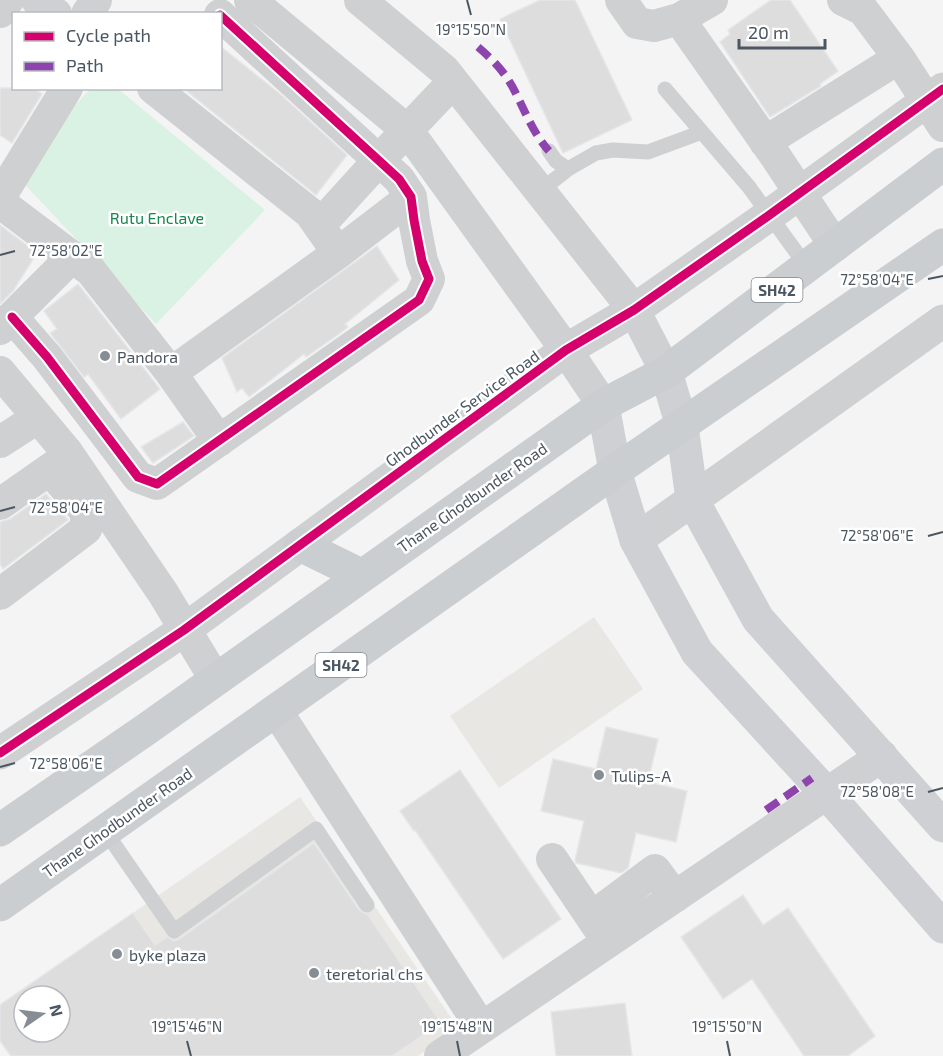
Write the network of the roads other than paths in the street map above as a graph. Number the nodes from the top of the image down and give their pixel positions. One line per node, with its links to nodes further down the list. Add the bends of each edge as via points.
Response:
1 (8, 0): 9 (street)
2 (37, 0): 10 (street)
3 (200, 0): 11 (street)
4 (250, 0): 20 (street)
5 (360, 0): 15 (street, via 444,70)
6 (621, 0): 13 (street, via 637,23 654,26)
7 (712, 0): 13 (street)
8 (843, 0): 14 (street, via 863,10)
9 (0, 12)
10 (53, 12)
11 (217, 12)
12 (222, 16): 24 (street)
13 (680, 19): 22 (street)
14 (898, 58): 19 (street); 22 (street)
15 (453, 82): 20 (street); 27 (street)
16 (665, 89): 21 (lane)
17 (66, 90): 35 (street, via 2,194 6,207)
18 (156, 90): 31 (street, via 310,213)
19 (937, 105): 28 (street, Ghodbunder Service Road)
20 (408, 131): 24 (street); 40 (street)
21 (702, 132): 26 (lane, via 648,152 596,153); 30 (lane)
22 (765, 142): 28 (street)
23 (549, 151): 26 (lane)
24 (379, 160): 29 (street); 31 (street)
25 (943, 164): 33 (main road, Thane Ghodbunder Road / SH42)
26 (568, 169): 27 (lane)
27 (540, 191): 37 (street)
28 (798, 192): 30 (street, Ghodbunder Service Road); 33 (street)
29 (411, 197): 34 (street); 47 (street, via 429,279 419,300)
30 (768, 216): 36 (lane); 37 (street, Ghodbunder Service Road)
31 (320, 226): 34 (street)
32 (943, 245): 46 (main road, Thane Ghodbunder Road / SH42)
33 (835, 246): 36 (main road, Thane Ghodbunder Road / SH42)
34 (338, 253): 43 (street)
35 (72, 257): 39 (street); 43 (street, via 91,271)
36 (807, 267): 42 (main road, Thane Ghodbunder Road / SH42)
37 (634, 310): 40 (street, Ghodbunder Service Road); 42 (street)
38 (943, 321): 51 (street)
39 (6, 323): 47 (street, via 47,357 138,477 157,484)
40 (566, 351): 44 (street); 54 (street, Ghodbunder Service Road)
41 (0, 372): 45 (street)
42 (666, 372): 44 (main road, Thane Ghodbunder Road / SH42); 46 (main road)
43 (171, 373): 47 (street)
44 (603, 405): 50 (main road); 55 (main road, Thane Ghodbunder Road / SH42)
45 (37, 418): 48 (street); 49 (street)
46 (682, 426): 50 (main road, Thane Ghodbunder Road / SH42); 51 (main road)
47 (219, 441)
48 (0, 442)
49 (59, 463): 52 (street); 56 (street, via 86,512 86,529); 57 (street, via 163,593)
50 (615, 471): 53 (main road); 59 (main road, Thane Ghodbunder Road / SH42)
51 (692, 499): 53 (street); 61 (main road, via 758,619)
52 (0, 504)
53 (636, 540): 62 (main road, via 697,652)
54 (300, 545): 55 (main road); 57 (street, Ghodbunder Service Road)
55 (361, 575): 58 (main road, Thane Ghodbunder Road / SH42)
56 (0, 594)
57 (184, 630): 58 (street); 60 (street, Ghodbunder Service Road)
58 (215, 679): 65 (main road, Thane Ghodbunder Road / SH42)
59 (276, 710): 66 (main road, Thane Ghodbunder Road / SH42); 73 (street)
60 (0, 753)
61 (882, 756): 62 (street); 64 (main road)
62 (827, 794): 68 (street); 71 (main road)
63 (766, 810): 68 (street)
64 (943, 826)
65 (0, 830)
66 (105, 831): 69 (main road, Thane Ghodbunder Road / SH42); 70 (lane, via 174,931 316,829)
67 (552, 859): 72 (street)
68 (670, 890): 72 (street)
69 (0, 904)
70 (367, 904)
71 (943, 927)
72 (600, 929): 73 (street)
73 (481, 1028): 74 (street)
74 (452, 1053)

